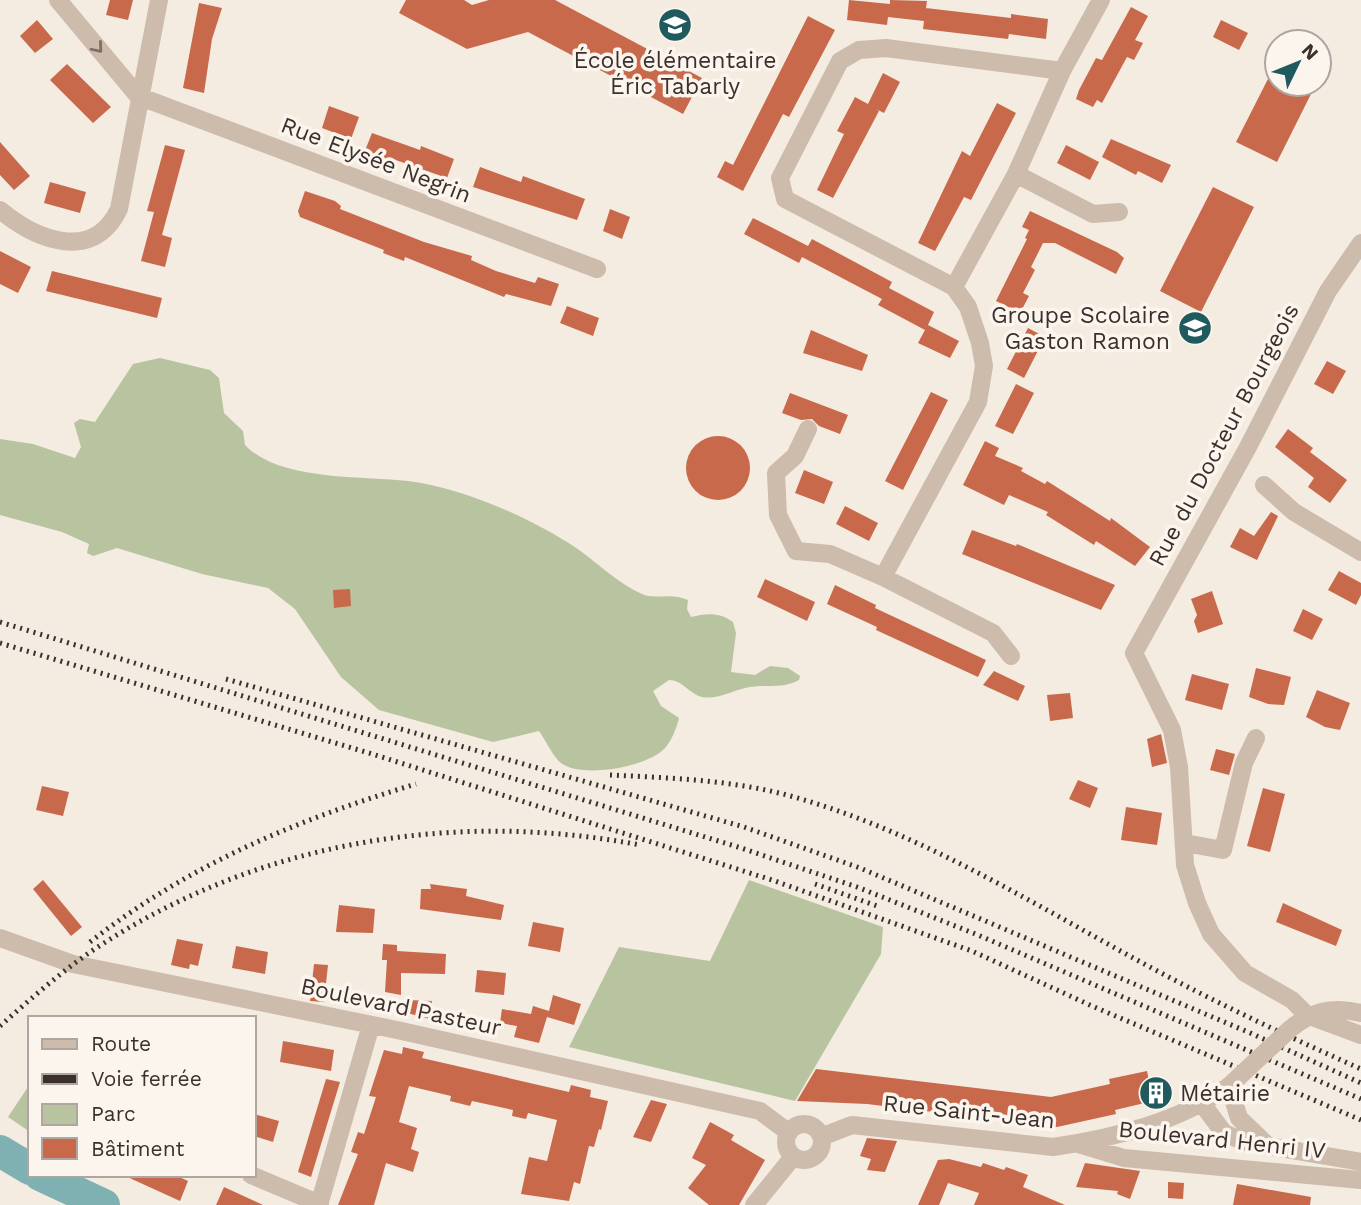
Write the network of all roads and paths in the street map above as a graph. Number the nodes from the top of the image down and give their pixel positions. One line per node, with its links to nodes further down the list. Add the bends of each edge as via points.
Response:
1 (58, 0): 5 (street, one-way to 5)
2 (159, 0): 5 (street)
3 (1101, 0): 4 (street)
4 (1062, 71): 6 (street); 11 (street, via 886,48 859,50 840,61 780,178 785,199)
5 (138, 96): 7 (street, via 118,209 108,226 93,237 64,243 18,225); 10 (street, Rue Elysée Negrin)
6 (1016, 174): 8 (street, via 1093,214); 11 (street)
7 (0, 210)
8 (1119, 212)
9 (1358, 253): 18 (street, Rue du Docteur Bourgeois, via 1328,292 1134,653 1172,730)
10 (597, 269)
11 (954, 287): 15 (street, via 968,307 980,343 984,366 978,402)
12 (807, 429): 15 (street, via 795,456 776,473 778,515 796,551 830,554)
13 (1264, 485): 14 (street, via 1294,512)
14 (1361, 552)
15 (883, 577): 16 (street, via 993,633)
16 (1011, 656)
17 (1256, 738): 18 (street, via 1244,763 1223,850)
18 (1185, 843): 21 (street, via 1185,865 1196,903 1223,953)
19 (0, 938): 22 (street, Boulevard Pasteur, via 73,964)
20 (1361, 1013): 21 (street, via 1336,1010)
21 (1307, 1015): 23 (street); 24 (street, Rue Saint-Jean, bridge)
22 (371, 1025): 26 (street, Boulevard Pasteur, via 760,1111); 34 (street)
23 (1361, 1035)
24 (1229, 1086): 25 (street, Rue Saint-Jean); 29 (street, Boulevard Henri IV, via 1239,1118)
25 (1203, 1105): 28 (street, Rue Saint-Jean); 29 (street, Boulevard Henri IV, via 1224,1133)
26 (788, 1132): 27 (street, via 808,1124); 30 (street, via 786,1146)
27 (821, 1137): 28 (street, Rue Saint-Jean, via 852,1125 1025,1146); 30 (street, via 822,1146 814,1157)
28 (1079, 1144): 33 (street, Boulevard Henri IV, via 1124,1158)
29 (1266, 1144): 31 (street, Boulevard Henri IV)
30 (793, 1157): 35 (street)
31 (1361, 1162)
32 (256, 1177): 34 (street)
33 (1361, 1180)
34 (320, 1205)
35 (754, 1205)

